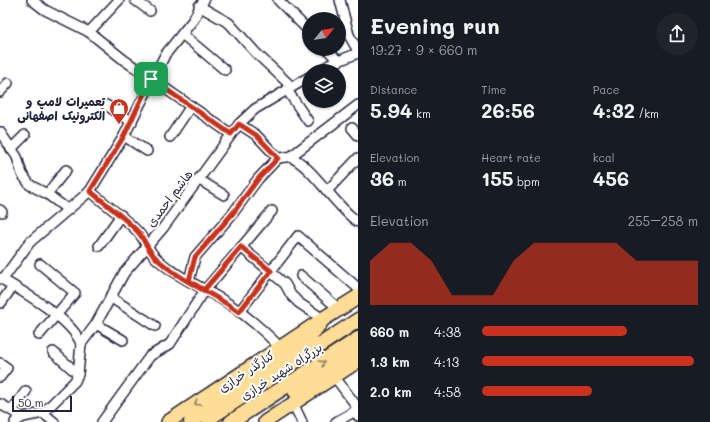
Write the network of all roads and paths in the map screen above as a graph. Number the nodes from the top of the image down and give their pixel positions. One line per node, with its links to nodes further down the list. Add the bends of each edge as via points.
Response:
1 (32, 0): 9 (street, via 45,10)
2 (119, 0): 9 (street)
3 (135, 0): 7 (street)
4 (278, 0): 8 (street)
5 (340, 0): 11 (street, via 349,35)
6 (202, 3): 10 (street); 19 (street, via 229,22)
7 (150, 11)
8 (302, 24)
9 (88, 32): 16 (street)
10 (182, 34): 15 (street); 16 (street, via 165,55)
11 (358, 52): 13 (street)
12 (333, 56): 13 (street)
13 (338, 61): 14 (street)
14 (332, 64)
15 (226, 70)
16 (151, 79): 23 (street); 25 (street)
17 (302, 81): 19 (street, هاشم احمدی)
18 (8, 83): 20 (street)
19 (290, 88): 24 (street); 26 (street, هاشم احمدی, via 255,109)
20 (0, 92)
21 (106, 105): 25 (street)
22 (358, 105): 34 (street)
23 (190, 106): 28 (street); 31 (street)
24 (308, 120)
25 (132, 122): 30 (street)
26 (239, 124): 28 (street, هاشم احمدی); 35 (street, via 256,135)
27 (0, 132): 32 (street)
28 (231, 134): 38 (street, هاشم احمدی)
29 (25, 135): 32 (street)
30 (124, 136): 33 (street); 39 (street)
31 (170, 137)
32 (12, 149): 41 (street, via 22,174 30,185)
33 (147, 151)
34 (290, 157): 35 (street); 40 (street, via 304,166)
35 (278, 158): 54 (street, via 195,257)
36 (358, 158): 40 (street)
37 (66, 170): 41 (street)
38 (198, 179): 42 (street); 47 (street, هاشم احمدی)
39 (90, 191): 43 (street); 45 (street)
40 (327, 191): 46 (street, via 347,215)
41 (47, 194): 43 (street)
42 (224, 195)
43 (67, 209): 53 (street, via 30,242)
44 (272, 211): 49 (street)
45 (121, 215): 47 (street); 48 (street)
46 (358, 222)
47 (148, 244): 54 (street, via 156,258); 59 (street, هاشم احمدی, via 124,273)
48 (99, 246)
49 (241, 247): 51 (street); 57 (street)
50 (40, 264): 63 (street, via 75,293)
51 (271, 271): 56 (street, via 298,236); 62 (street); 64 (street, via 299,303)
52 (301, 276): 61 (street)
53 (1, 278): 55 (street)
54 (189, 281): 57 (street)
55 (13, 286): 60 (street); 63 (street)
56 (358, 288)
57 (204, 290): 62 (street); 88 (street, via 170,344 150,356)
58 (358, 297): 61 (highway)
59 (110, 298): 66 (street, هاشم احمدی); 67 (street)
60 (2, 303)
61 (339, 309): 64 (highway)
62 (239, 312): 72 (street)
63 (55, 315): 68 (street); 71 (street, via 79,337)
64 (323, 319): 72 (main road, کنارگذر خرازی); 90 (highway, via 307,340)
65 (358, 320): 91 (highway, بزرگراه شهید خرازی)
66 (96, 324): 69 (street); 71 (street, هاشم احمدی)
67 (155, 326)
68 (39, 335)
69 (123, 340)
70 (358, 340): 92 (highway, بزرگراه شهید خرازی, one-way to 70)
71 (81, 344): 77 (street)
72 (280, 347): 89 (main road, کنارگذر خرازی, one-way to 89)
73 (53, 352): 77 (street)
74 (358, 353): 93 (highway)
75 (358, 361): 78 (main road)
76 (0, 363): 79 (street, via 7,368)
77 (78, 374): 84 (street, via 75,381)
78 (334, 376): 81 (main road); 85 (street, via 355,404)
79 (0, 377)
80 (26, 391): 83 (street)
81 (293, 403): 94 (main road); 95 (street)
82 (0, 404): 83 (street)
83 (12, 410): 86 (street)
84 (43, 413): 86 (street); 87 (street)
85 (357, 413): 96 (street)
86 (19, 420)
87 (54, 422)
88 (102, 422)
89 (168, 422)
90 (191, 422)
91 (204, 422)
92 (231, 422)
93 (241, 422)
94 (265, 422)
95 (302, 422)
96 (336, 422)

